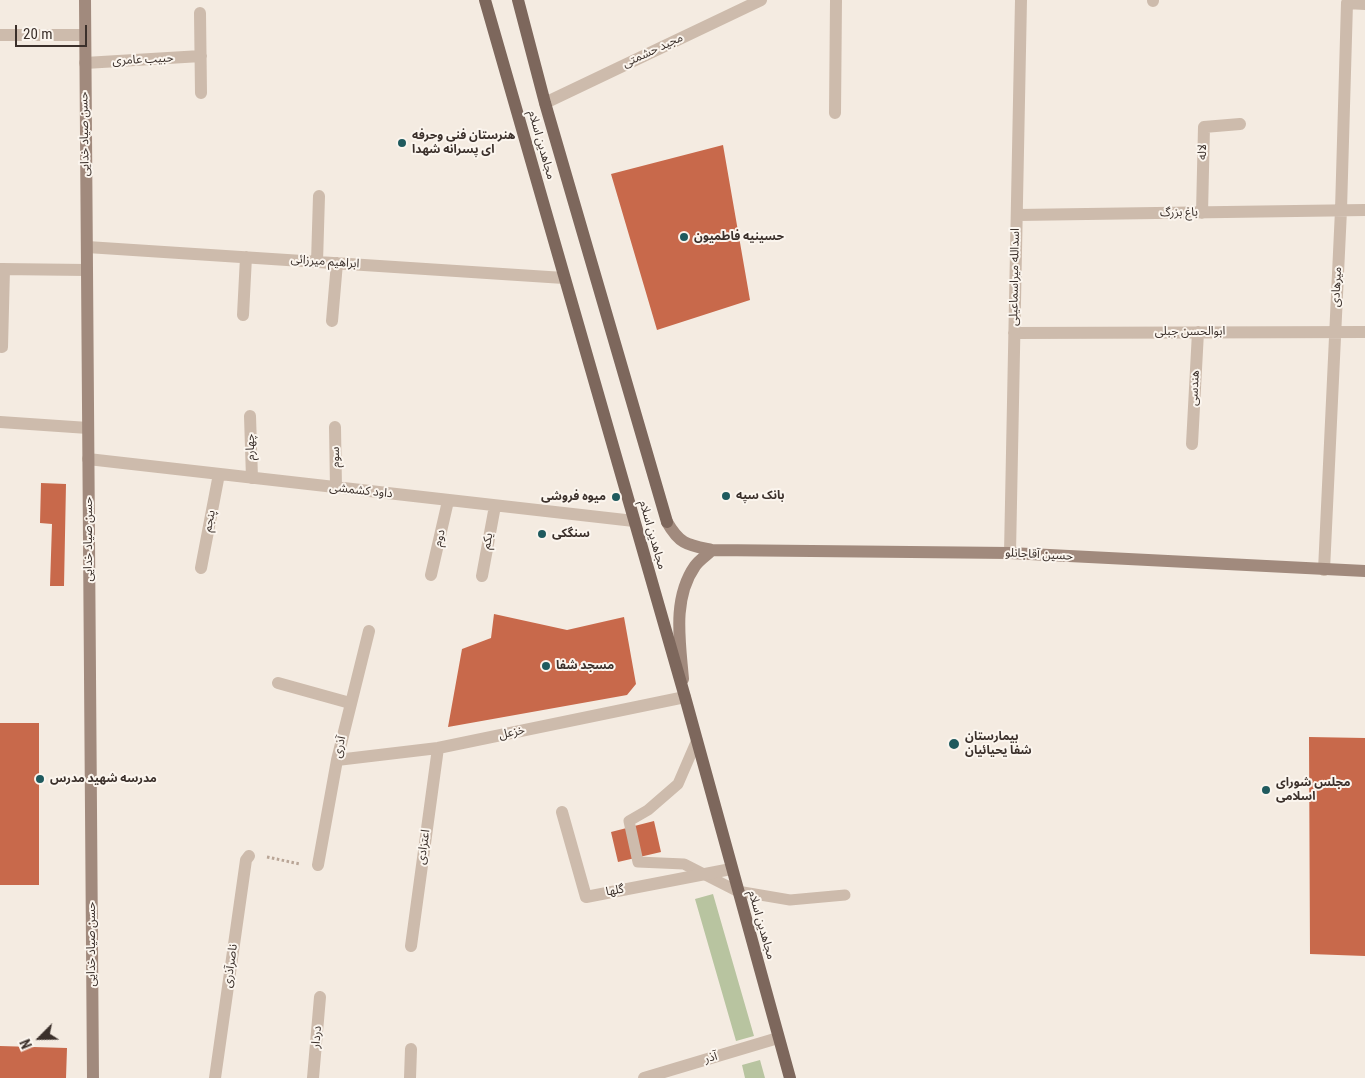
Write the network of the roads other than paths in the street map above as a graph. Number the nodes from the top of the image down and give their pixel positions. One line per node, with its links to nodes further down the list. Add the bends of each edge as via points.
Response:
1 (84, 0): 10 (street, حسن صیاد خدایی)
2 (485, 0): 28 (main road, مجاهدین اسلام)
3 (518, 0): 14 (main road, مجاهدین اسلام)
4 (761, 0): 14 (street, مجید حشمتی)
5 (836, 0): 15 (street)
6 (1021, 0): 21 (street, اسدالله میراسماعیلی)
7 (1365, 4): 18 (street, میرهادی, via 1347,3)
8 (200, 13): 11 (street)
9 (0, 35): 10 (street)
10 (85, 35): 12 (street, حسن صیاد خدایی)
11 (201, 56): 12 (street, حبیب عامری); 13 (street)
12 (85, 63): 22 (street, حسن صیاد خدایی)
13 (201, 93)
14 (545, 103): 48 (main road, مجاهدین اسلام)
15 (835, 113)
16 (1240, 124): 20 (street, لاله, via 1204,127)
17 (319, 196): 24 (street)
18 (1341, 210): 19 (street, باغ بزرگ); 20 (street, باغ بزرگ); 32 (street, میرهادی)
19 (1365, 210)
20 (1202, 212): 21 (street, باغ بزرگ)
21 (1016, 215): 34 (street, اسدالله میراسماعیلی)
22 (86, 246): 23 (street, ابراهیم میرزائی); 27 (street, حسن صیاد خدایی)
23 (246, 257): 24 (street, ابراهیم میرزائی); 29 (street)
24 (317, 262): 25 (street, ابراهیم میرزائی)
25 (337, 263): 28 (street, ابراهیم میرزائی); 30 (street)
26 (2, 269): 27 (street); 35 (street)
27 (87, 270): 39 (street, حسن صیاد خدایی)
28 (564, 278): 47 (main road, مجاهدین اسلام)
29 (243, 314)
30 (332, 321)
31 (1198, 332): 32 (street, ابوالحسن جبلی); 34 (street, ابوالحسن جبلی); 40 (street, هندسی)
32 (1335, 332): 33 (street, ابوالحسن جبلی); 52 (street, میرهادی)
33 (1365, 332)
34 (1014, 333): 50 (street, اسدالله میراسماعیلی)
35 (2, 347)
36 (250, 416): 43 (street, چهارم)
37 (0, 422): 39 (street)
38 (335, 427): 44 (street, سوم)
39 (88, 428): 41 (street, حسن صیاد خدایی)
40 (1192, 444)
41 (88, 460): 42 (street, داود کشمشی); 74 (street, حسن صیاد خدایی)
42 (219, 474): 43 (street, داود کشمشی); 51 (street, پنجم)
43 (252, 478): 44 (street, داود کشمشی)
44 (336, 488): 45 (street, داود کشمشی)
45 (448, 500): 46 (street, داود کشمشی); 54 (street, دوم)
46 (495, 506): 47 (street, داود کشمشی); 55 (street, یکم)
47 (634, 522): 58 (main road, مجاهدین اسلام)
48 (667, 522): 49 (street, حسین آقاجانلو, via 674,536 684,544)
49 (712, 550): 50 (street, حسین آقاجانلو); 58 (street, via 695,566 682,594 678,624)
50 (1010, 553): 52 (street, حسین آقاجانلو)
51 (201, 568)
52 (1324, 570): 53 (street, حسین آقاجانلو)
53 (1365, 571)
54 (431, 575)
55 (482, 576)
56 (370, 631): 59 (street, آذری)
57 (278, 683): 59 (street)
58 (685, 697): 60 (main road, مجاهدین اسلام); 61 (street, خزعل)
59 (350, 702): 62 (street, آذری)
60 (697, 740): 66 (main road, مجاهدین اسلام); 67 (lane, via 678,784 648,810 629,821 638,862 684,864)
61 (438, 748): 62 (street, خزعل); 70 (street, اعتزادی)
62 (337, 760): 65 (street, آذری)
63 (562, 812): 67 (street, گلها, via 586,896)
64 (250, 856): 75 (street, ناصرآذری, via 246,860)
65 (318, 865)
66 (731, 869): 67 (street, گلها); 68 (main road, مجاهدین اسلام)
67 (702, 875): 68 (lane)
68 (737, 891): 69 (lane, via 790,900); 72 (main road, مجاهدین اسلام)
69 (845, 895)
70 (410, 946)
71 (320, 997): 76 (street, دردار)
72 (778, 1038): 78 (street, آذر); 79 (main road, مجاهدین اسلام)
73 (411, 1049): 77 (street)
74 (93, 1078)
75 (215, 1078)
76 (313, 1078)
77 (410, 1078)
78 (644, 1078)
79 (790, 1078)

